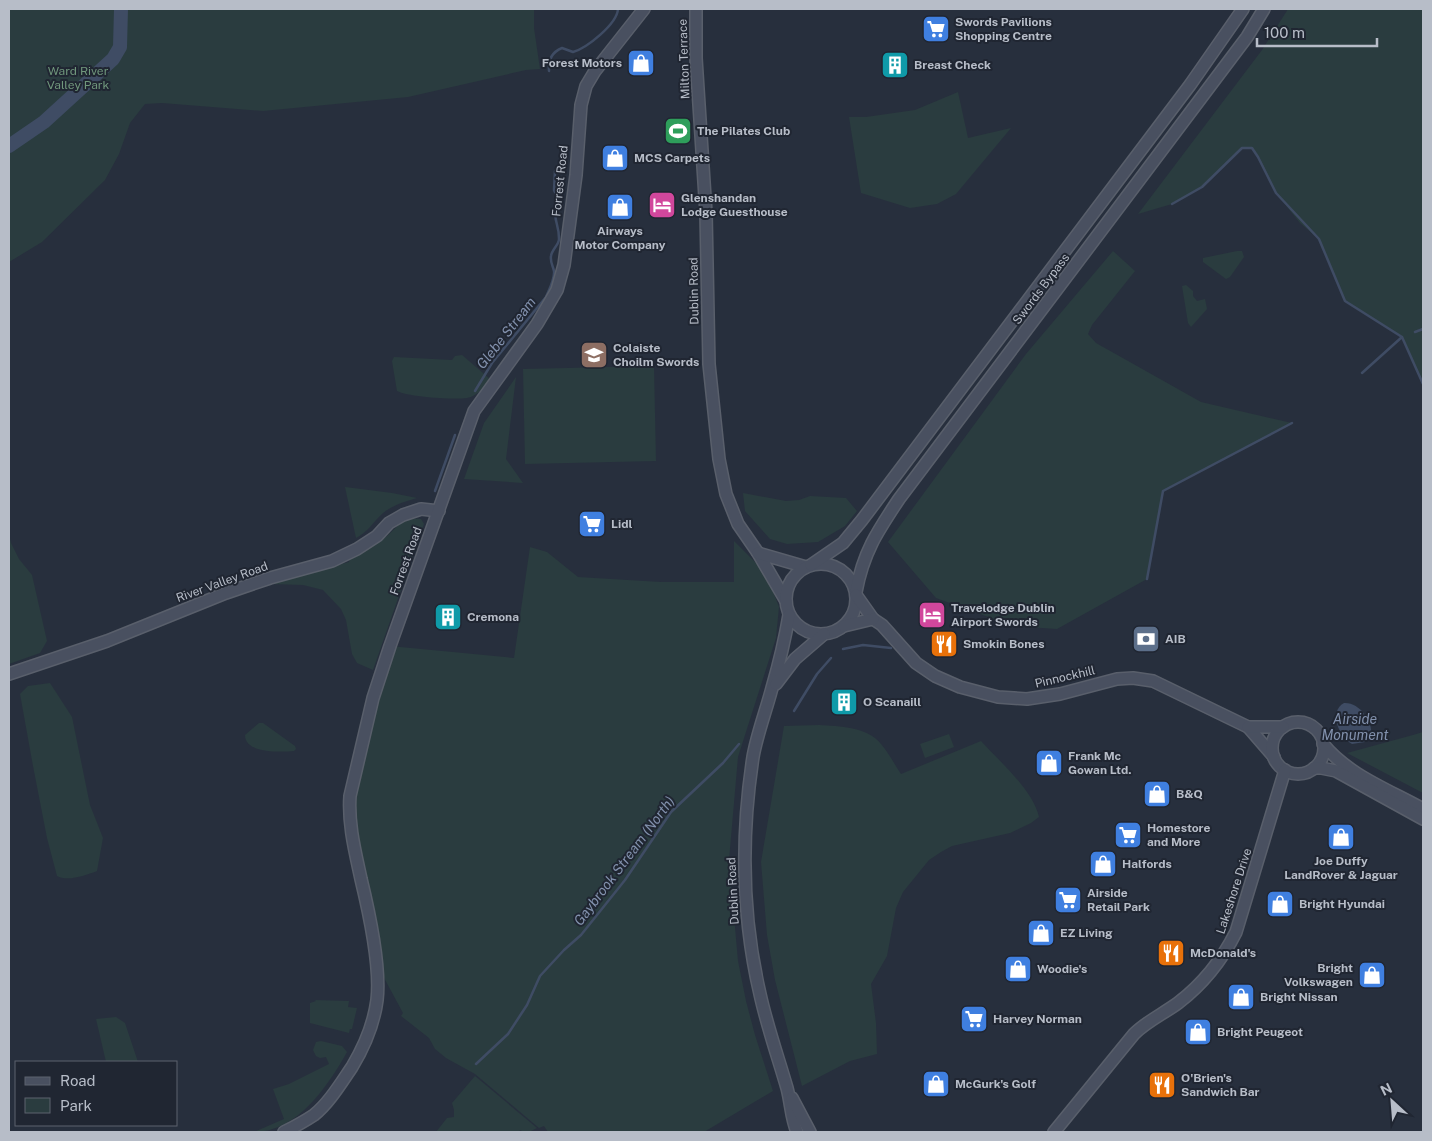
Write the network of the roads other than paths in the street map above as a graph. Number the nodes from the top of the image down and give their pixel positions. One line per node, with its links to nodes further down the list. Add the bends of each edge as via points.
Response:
1 (644, 9): 6 (main road, Forrest Road, via 595,71 583,95 564,265 557,290 537,324 474,411)
2 (696, 9): 5 (main road, Milton Terrace)
3 (1242, 9): 8 (main road, Swords Bypass, via 1190,85 862,520 843,543)
4 (1264, 9): 9 (main road, Swords Bypass, via 1110,221 899,500 866,552)
5 (702, 139): 7 (main road, Dublin Road, via 709,364 719,459 731,510)
6 (439, 511): 15 (main road, River Valley Road, via 422,509 403,515 357,549 332,561 226,593 107,641); 26 (main road, Forrest Road, via 373,698 350,796 352,834 378,977 375,1012 363,1046 334,1092 315,1114)
7 (758, 553): 8 (main road); 10 (main road, Dublin Road)
8 (809, 566): 9 (main road, via 827,564 840,569 851,580); 10 (main road, via 793,578)
9 (856, 594): 12 (main road, Pinnockhill); 13 (main road, via 854,613)
10 (786, 601): 11 (main road)
11 (789, 615): 14 (main road, via 804,630); 16 (main road)
12 (873, 618): 13 (main road); 17 (main road, Pinnockhill, via 924,669 975,692 1026,699 1117,679 1144,679)
13 (844, 626): 14 (main road)
14 (824, 634): 16 (main road, via 795,659)
15 (9, 674)
16 (772, 689): 25 (main road, Dublin Road, via 753,756 744,869 758,984)
17 (1248, 727): 18 (main road, Pinnockhill); 20 (main road, Pinnockhill)
18 (1283, 727): 19 (main road, via 1298,722 1306,724 1318,731); 20 (main road, via 1273,740)
19 (1323, 744): 21 (main road, via 1322,758); 23 (main road, via 1334,758 1352,770)
20 (1274, 757): 22 (main road)
21 (1314, 768): 22 (main road, via 1300,774); 24 (main road, via 1336,772)
22 (1285, 770): 29 (main road, Lakeshore Drive, via 1236,932 1226,952 1194,990 1134,1034)
23 (1423, 809)
24 (1423, 819)
25 (788, 1090): 27 (main road, Dublin Road); 28 (main road, Dublin Road)
26 (284, 1132)
27 (797, 1132)
28 (810, 1132)
29 (1054, 1132)

